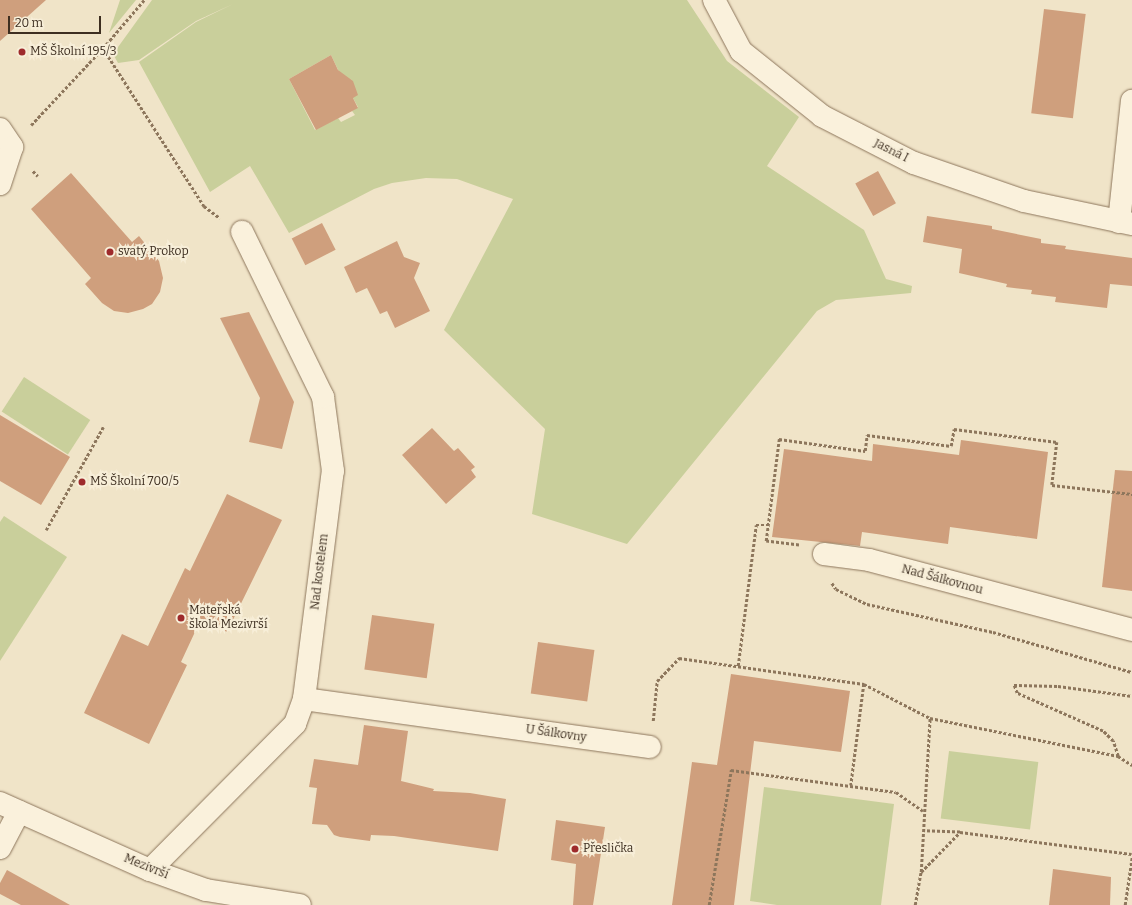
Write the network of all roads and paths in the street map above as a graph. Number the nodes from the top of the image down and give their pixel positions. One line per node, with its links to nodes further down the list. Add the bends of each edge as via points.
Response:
1 (144, 0): 3 (path)
2 (714, 0): 8 (street, Jasná I, via 741,51 822,116 914,163 1024,201)
3 (103, 48): 6 (path); 9 (path, via 204,206)
4 (1132, 101): 8 (street)
5 (0, 129): 6 (street)
6 (12, 147): 7 (street)
7 (0, 184)
8 (1126, 223)
9 (242, 232): 20 (street, Nad kostelem, via 324,397 333,471)
10 (103, 428): 13 (path)
11 (1132, 494): 12 (path, via 1052,485 1057,442 954,429 951,446 867,434 865,451 779,440)
12 (768, 525): 14 (path, via 766,541 817,547); 16 (path, via 756,525)
13 (46, 530)
14 (824, 554): 15 (street, Nad Šálkovnou, via 868,560); 17 (path, via 824,568 836,590 867,604 993,632)
15 (1132, 630)
16 (738, 666): 18 (path); 22 (path, via 679,658 656,681)
17 (1132, 672)
18 (864, 684): 21 (path); 25 (path)
19 (1132, 696): 23 (path, via 1058,686 1014,685 1017,693 1103,731 1113,742)
20 (304, 698): 22 (street, U Šálkovny); 32 (street, Nad kostelem, via 296,724)
21 (930, 718): 23 (path); 27 (path)
22 (650, 747)
23 (1118, 756): 24 (path)
24 (1132, 765)
25 (851, 785): 27 (path, via 896,792); 35 (path, via 731,770)
26 (9, 808): 30 (street); 32 (street, Mezivrší)
27 (923, 811): 28 (path)
28 (924, 831): 29 (path); 33 (path)
29 (960, 832): 31 (path); 33 (path)
30 (0, 848)
31 (1132, 855): 37 (path)
32 (150, 870): 34 (street, Mezivrší, via 206,890)
33 (921, 872): 36 (path)
34 (300, 905)
35 (709, 905)
36 (915, 905)
37 (1126, 905)

